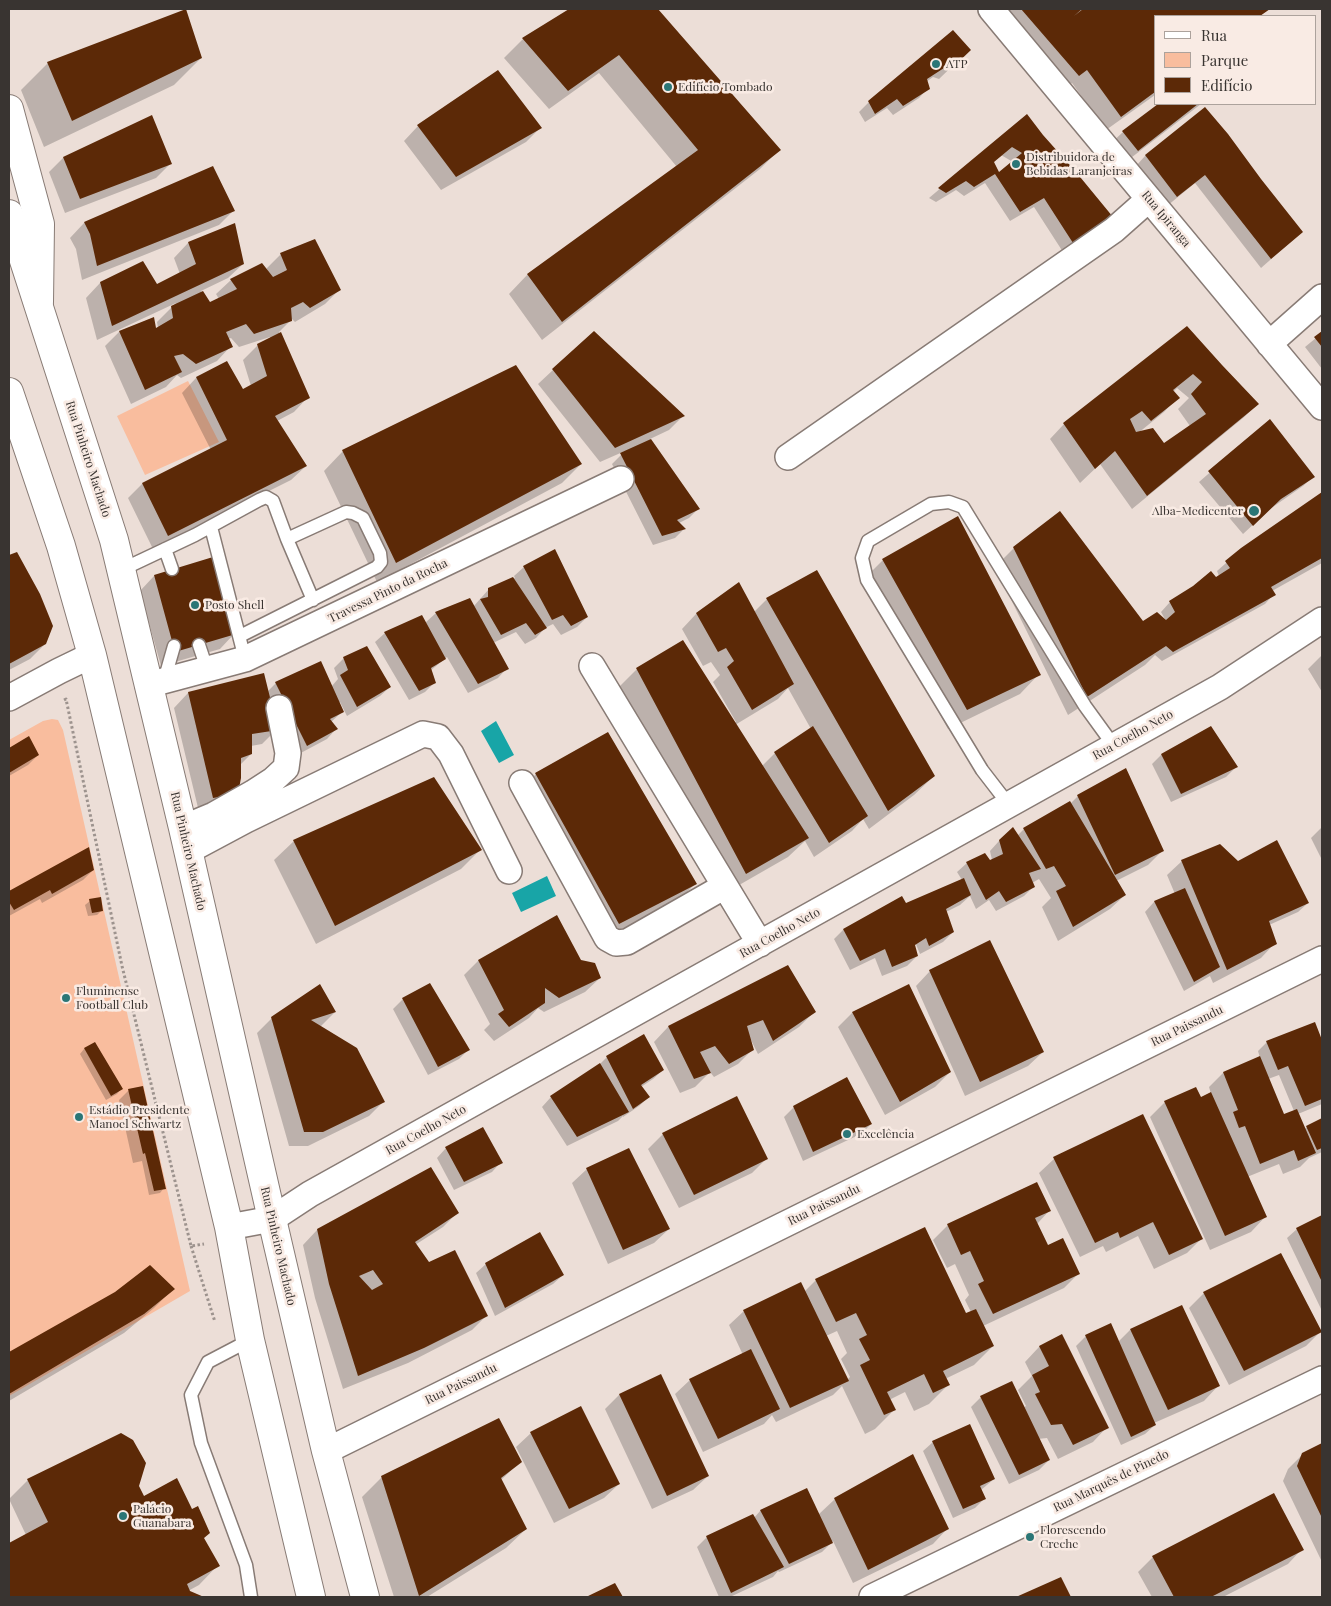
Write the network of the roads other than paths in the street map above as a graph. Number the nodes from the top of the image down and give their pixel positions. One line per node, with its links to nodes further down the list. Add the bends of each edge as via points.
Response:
1 (990, 9): 3 (street, Rua Ipiranga)
2 (9, 109): 6 (main road, Rua Pinheiro Machado, via 40,224)
3 (1149, 199): 7 (street, Rua Ipiranga); 10 (street, via 1114,230)
4 (10, 217): 6 (main road)
5 (1322, 297): 7 (street)
6 (39, 308): 16 (main road, Rua Pinheiro Machado)
7 (1269, 344): 9 (street, Rua Ipiranga)
8 (9, 392): 22 (main road, via 61,546)
9 (1322, 407)
10 (788, 457)
11 (621, 479): 21 (street, Travessa Pinto da Rocha)
12 (211, 526): 13 (lane, via 266,497 273,501); 14 (lane); 21 (lane)
13 (287, 539): 17 (lane); 17 (lane, via 346,512 354,513 363,518 380,553 381,562 377,567)
14 (165, 549): 15 (lane); 16 (lane)
15 (172, 569)
16 (121, 570): 25 (main road, Rua Pinheiro Machado)
17 (313, 600): 21 (lane)
18 (1322, 620): 28 (street, Rua Coelho Neto, via 1220,687)
19 (174, 646): 25 (lane)
20 (198, 646): 24 (lane)
21 (242, 648): 24 (street, Travessa Pinto da Rocha)
22 (92, 655): 26 (street); 37 (main road)
23 (592, 666): 33 (street)
24 (207, 669): 25 (street, Travessa Pinto da Rocha)
25 (156, 683): 31 (main road, Rua Pinheiro Machado)
26 (9, 698)
27 (279, 708): 31 (street, via 288,753 286,768 273,780 214,815)
28 (1114, 746): 30 (street, Rua Coelho Neto); 30 (lane, via 1085,706 963,507 949,502 931,504 868,541 862,558 867,580 982,770)
29 (522, 782): 33 (street, via 607,938 616,943 626,942)
30 (1009, 805): 34 (street, Rua Coelho Neto)
31 (185, 839): 32 (street, via 246,820 423,734 438,737 451,754); 36 (main road, Rua Pinheiro Machado)
32 (509, 871)
33 (725, 886): 34 (street)
34 (760, 944): 36 (street, Rua Coelho Neto, via 310,1194)
35 (1322, 959): 40 (street, Rua Paissandu)
36 (272, 1219): 37 (street, Rua Coelho Neto); 40 (main road, Rua Pinheiro Machado)
37 (229, 1226): 38 (main road)
38 (250, 1340): 41 (lane, via 208,1362 191,1395 201,1443 246,1565); 42 (main road)
39 (1322, 1379): 44 (street, Rua Marquês de Pinedo)
40 (326, 1451): 43 (main road, Rua Pinheiro Machado)
41 (251, 1597)
42 (311, 1597)
43 (365, 1597)
44 (872, 1597)

